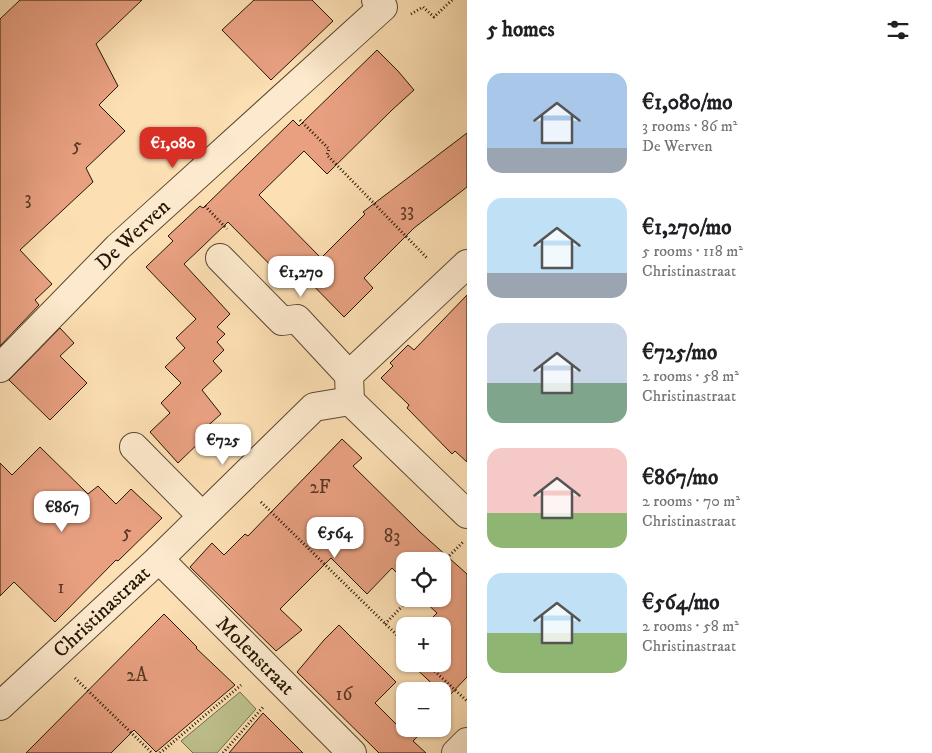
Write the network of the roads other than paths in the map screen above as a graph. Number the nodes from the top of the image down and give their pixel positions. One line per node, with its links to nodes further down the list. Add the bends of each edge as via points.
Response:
1 (380, 4): 4 (street, De Werven, via 281,100 118,247)
2 (220, 258): 5 (street, via 282,321 297,319)
3 (458, 272): 5 (street)
4 (0, 368)
5 (350, 388): 7 (street); 8 (street, Christinastraat, via 314,407)
6 (134, 447): 8 (street)
7 (467, 514)
8 (202, 516): 9 (street, Christinastraat)
9 (158, 559): 10 (street, Christinastraat); 12 (street, Molenstraat)
10 (0, 706)
11 (467, 742): 13 (street)
12 (352, 753)
13 (456, 753)

